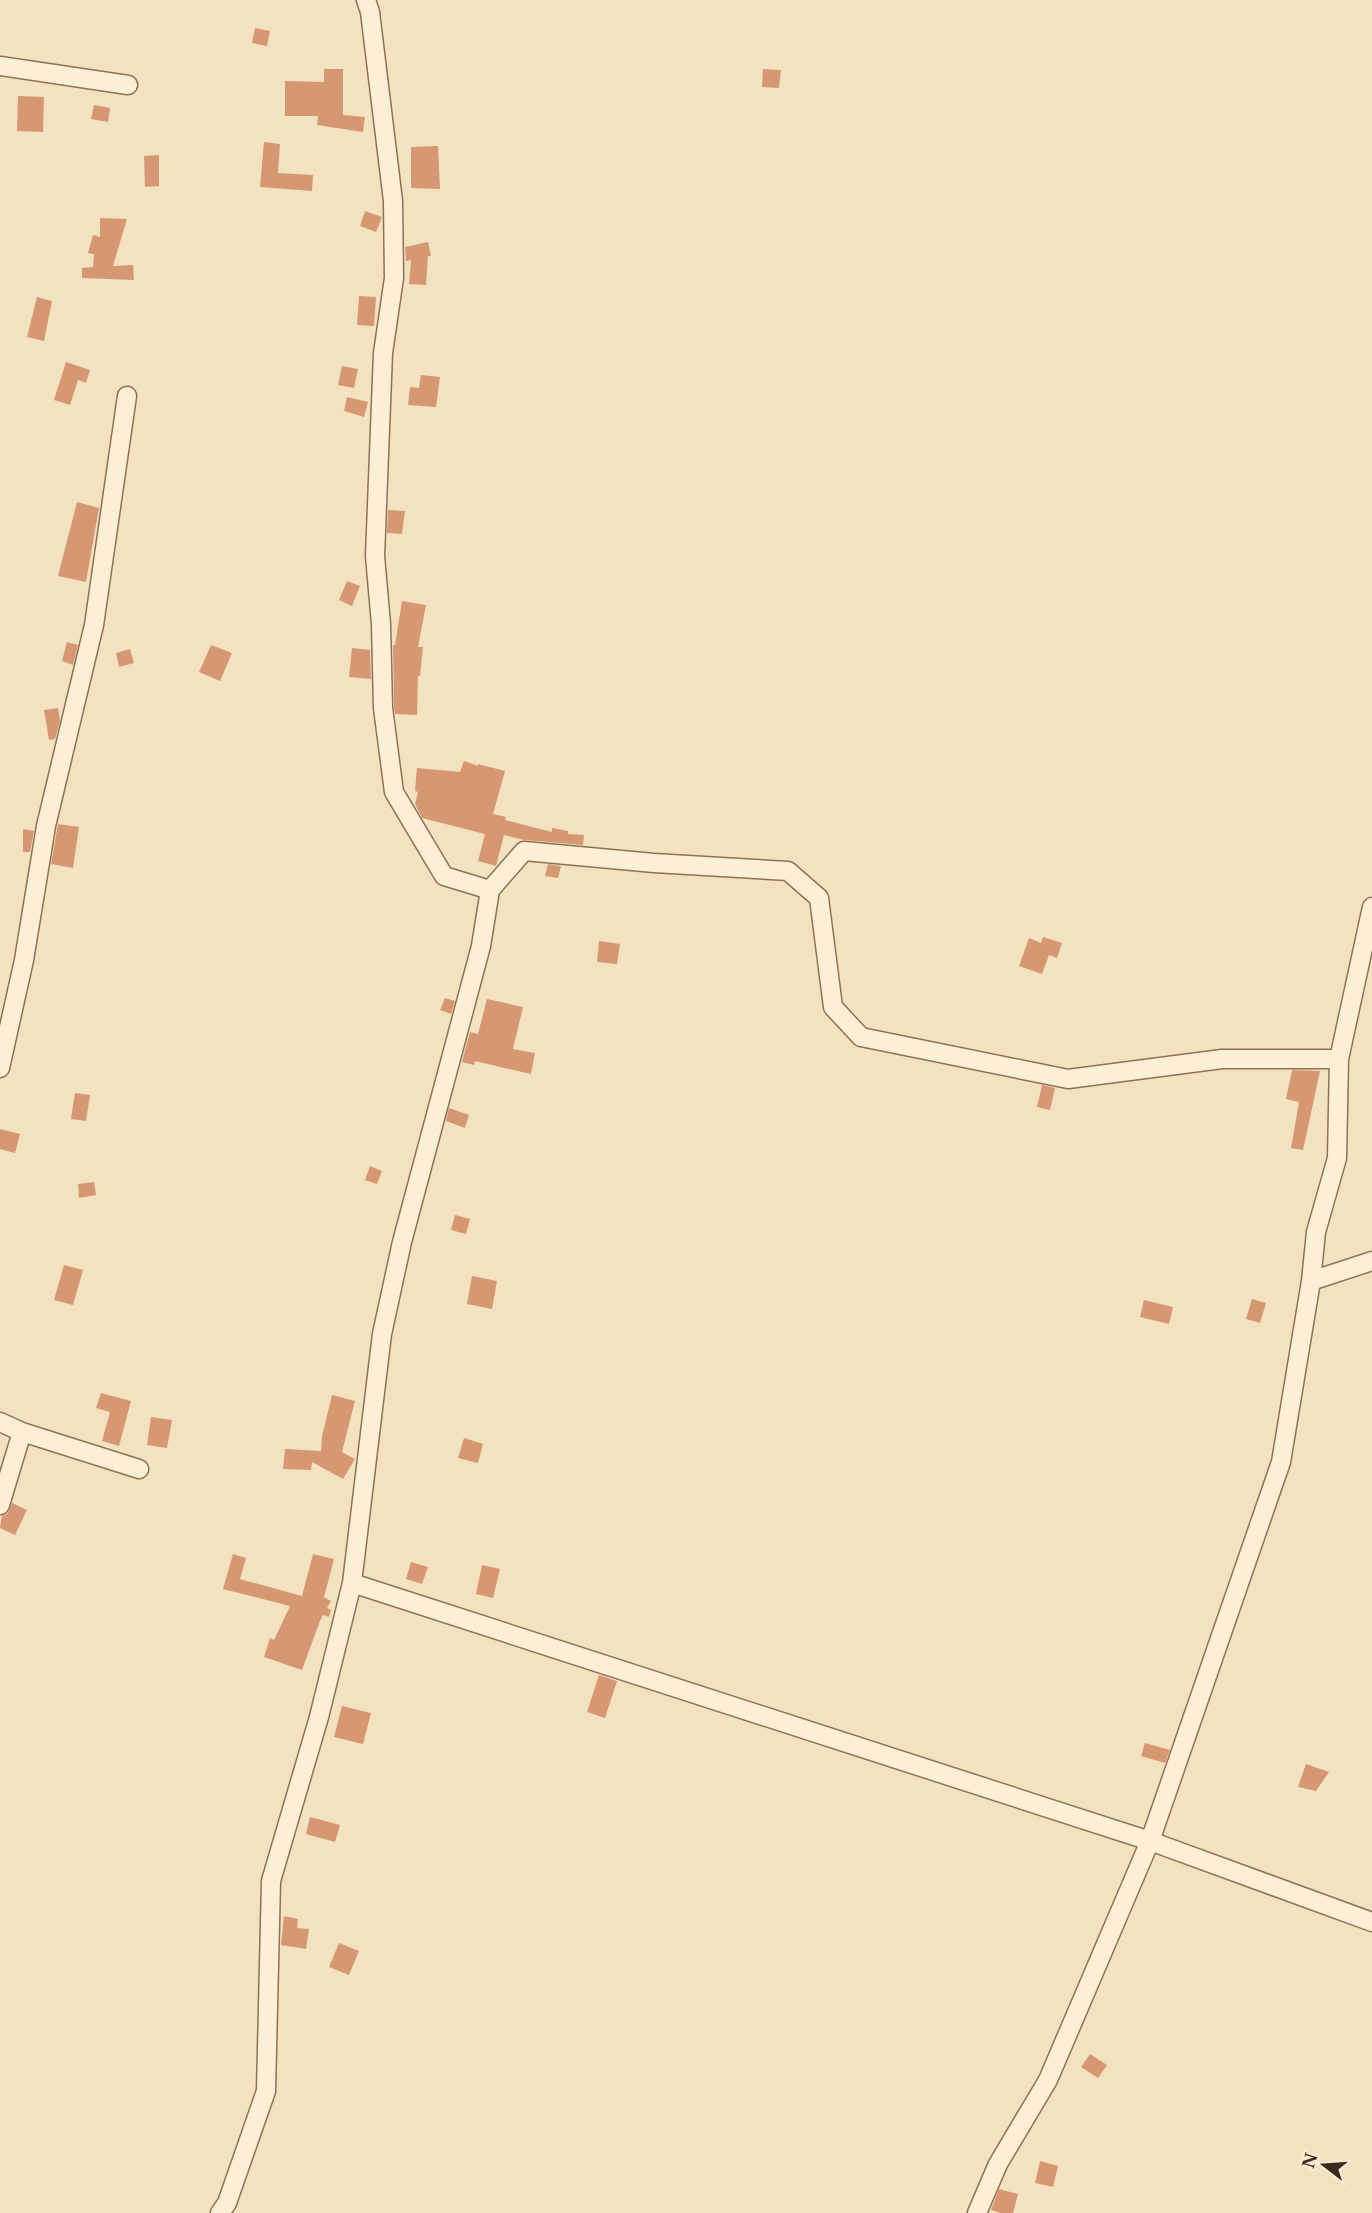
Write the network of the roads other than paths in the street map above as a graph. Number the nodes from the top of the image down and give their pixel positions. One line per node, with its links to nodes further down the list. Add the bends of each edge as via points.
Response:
1 (366, 0): 5 (street, via 393,201 394,278 383,353 375,556 384,708 394,792 444,876)
2 (0, 66): 3 (street)
3 (128, 85)
4 (127, 396): 8 (street, via 94,626 46,826 24,960)
5 (490, 890): 7 (street, via 524,851 788,871 819,898 833,1007 861,1037 1068,1079 1222,1059); 15 (street, via 481,946 402,1242 382,1334)
6 (1372, 907): 7 (street)
7 (1339, 1059): 10 (street, via 1337,1158 1316,1232)
8 (0, 1068)
9 (1372, 1261): 10 (street)
10 (1311, 1281): 16 (street, via 1281,1462)
11 (0, 1422): 12 (street)
12 (22, 1432): 13 (street); 14 (street)
13 (139, 1469)
14 (0, 1505)
15 (352, 1584): 16 (street); 18 (street, via 319,1717 271,1881 266,2091 227,2203)
16 (1150, 1841): 17 (street); 19 (street, via 1048,2080 998,2164)
17 (1372, 1922)
18 (220, 2213)
19 (977, 2213)

